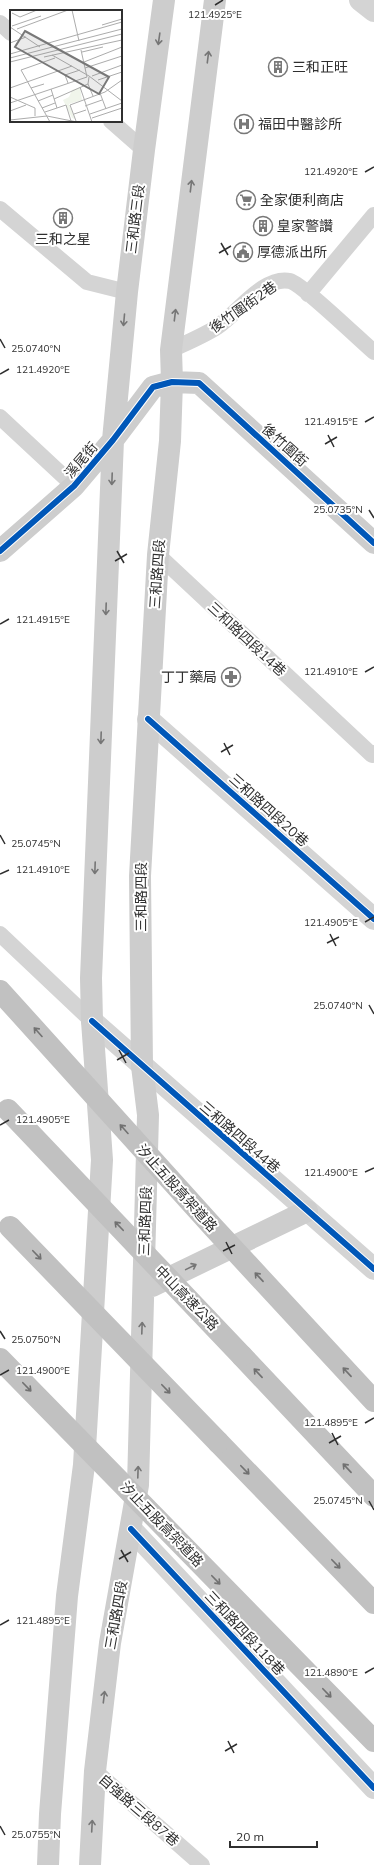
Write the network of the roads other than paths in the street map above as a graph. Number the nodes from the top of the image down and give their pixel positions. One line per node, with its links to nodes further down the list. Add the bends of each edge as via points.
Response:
1 (164, 0): 8 (main road, 三和路三段, one-way to 8)
2 (215, 0): 13 (main road, one-way to 2)
3 (360, 0): 4 (street)
4 (374, 11)
5 (0, 23): 6 (lane)
6 (10, 31)
7 (112, 122): 8 (lane)
8 (144, 150): 11 (main road, 三和路三段)
9 (0, 209): 11 (lane, via 87,282)
10 (374, 215): 12 (lane)
11 (127, 292): 17 (main road, 三和路三段, one-way to 17)
12 (308, 294): 13 (lane, 後竹圍街2巷, via 292,281 279,280 250,298 218,327); 14 (lane, 後竹圍街2巷)
13 (171, 350): 15 (main road)
14 (374, 352)
15 (172, 382): 17 (main road, 溪尾街, via 153,387); 19 (main road, 後竹圍街, via 199,383); 21 (main road, 三和路四段, via 170,442)
16 (0, 417): 18 (lane)
17 (113, 440): 18 (main road, 溪尾街); 27 (main road, one-way to 27, via 90,978)
18 (74, 486): 20 (main road, 溪尾街)
19 (374, 543)
20 (0, 550)
21 (158, 555): 22 (main road, 三和路四段); 23 (lane, 三和路四段14巷)
22 (148, 719): 24 (street, 三和路四段20巷); 28 (main road, 三和路四段, via 140,876)
23 (373, 754)
24 (374, 919)
25 (0, 934): 27 (lane)
26 (0, 991): 35 (highway, 汐止五股高架道路, one-way to 26, bridge, via 213,1228)
27 (92, 1021): 28 (street, 三和路四段44巷); 42 (main road, via 102,1160 84,1465 67,1596)
28 (142, 1066): 30 (street, 三和路四段44巷); 33 (main road, 三和路四段, via 148,1116)
29 (4, 1105): 36 (highway, 中山高速公路, one-way to 29, bridge)
30 (307, 1211): 32 (street, 三和路四段44巷); 33 (main road, one-way to 30)
31 (5, 1222): 38 (highway, one-way to 38, bridge)
32 (374, 1269)
33 (143, 1290): 37 (main road, 三和路四段, one-way to 33, via 138,1486)
34 (0, 1359): 39 (highway, 汐止五股高架道路, one-way to 39, bridge)
35 (374, 1401)
36 (374, 1496)
37 (131, 1529): 40 (main road, 三和路四段, one-way to 37, via 110,1643); 41 (street, 三和路四段118巷)
38 (374, 1603)
39 (374, 1741)
40 (95, 1771): 43 (main road, 三和路四段, one-way to 40); 44 (lane, 自強路三段87巷)
41 (374, 1788)
42 (48, 1865)
43 (90, 1865)
44 (202, 1865)

